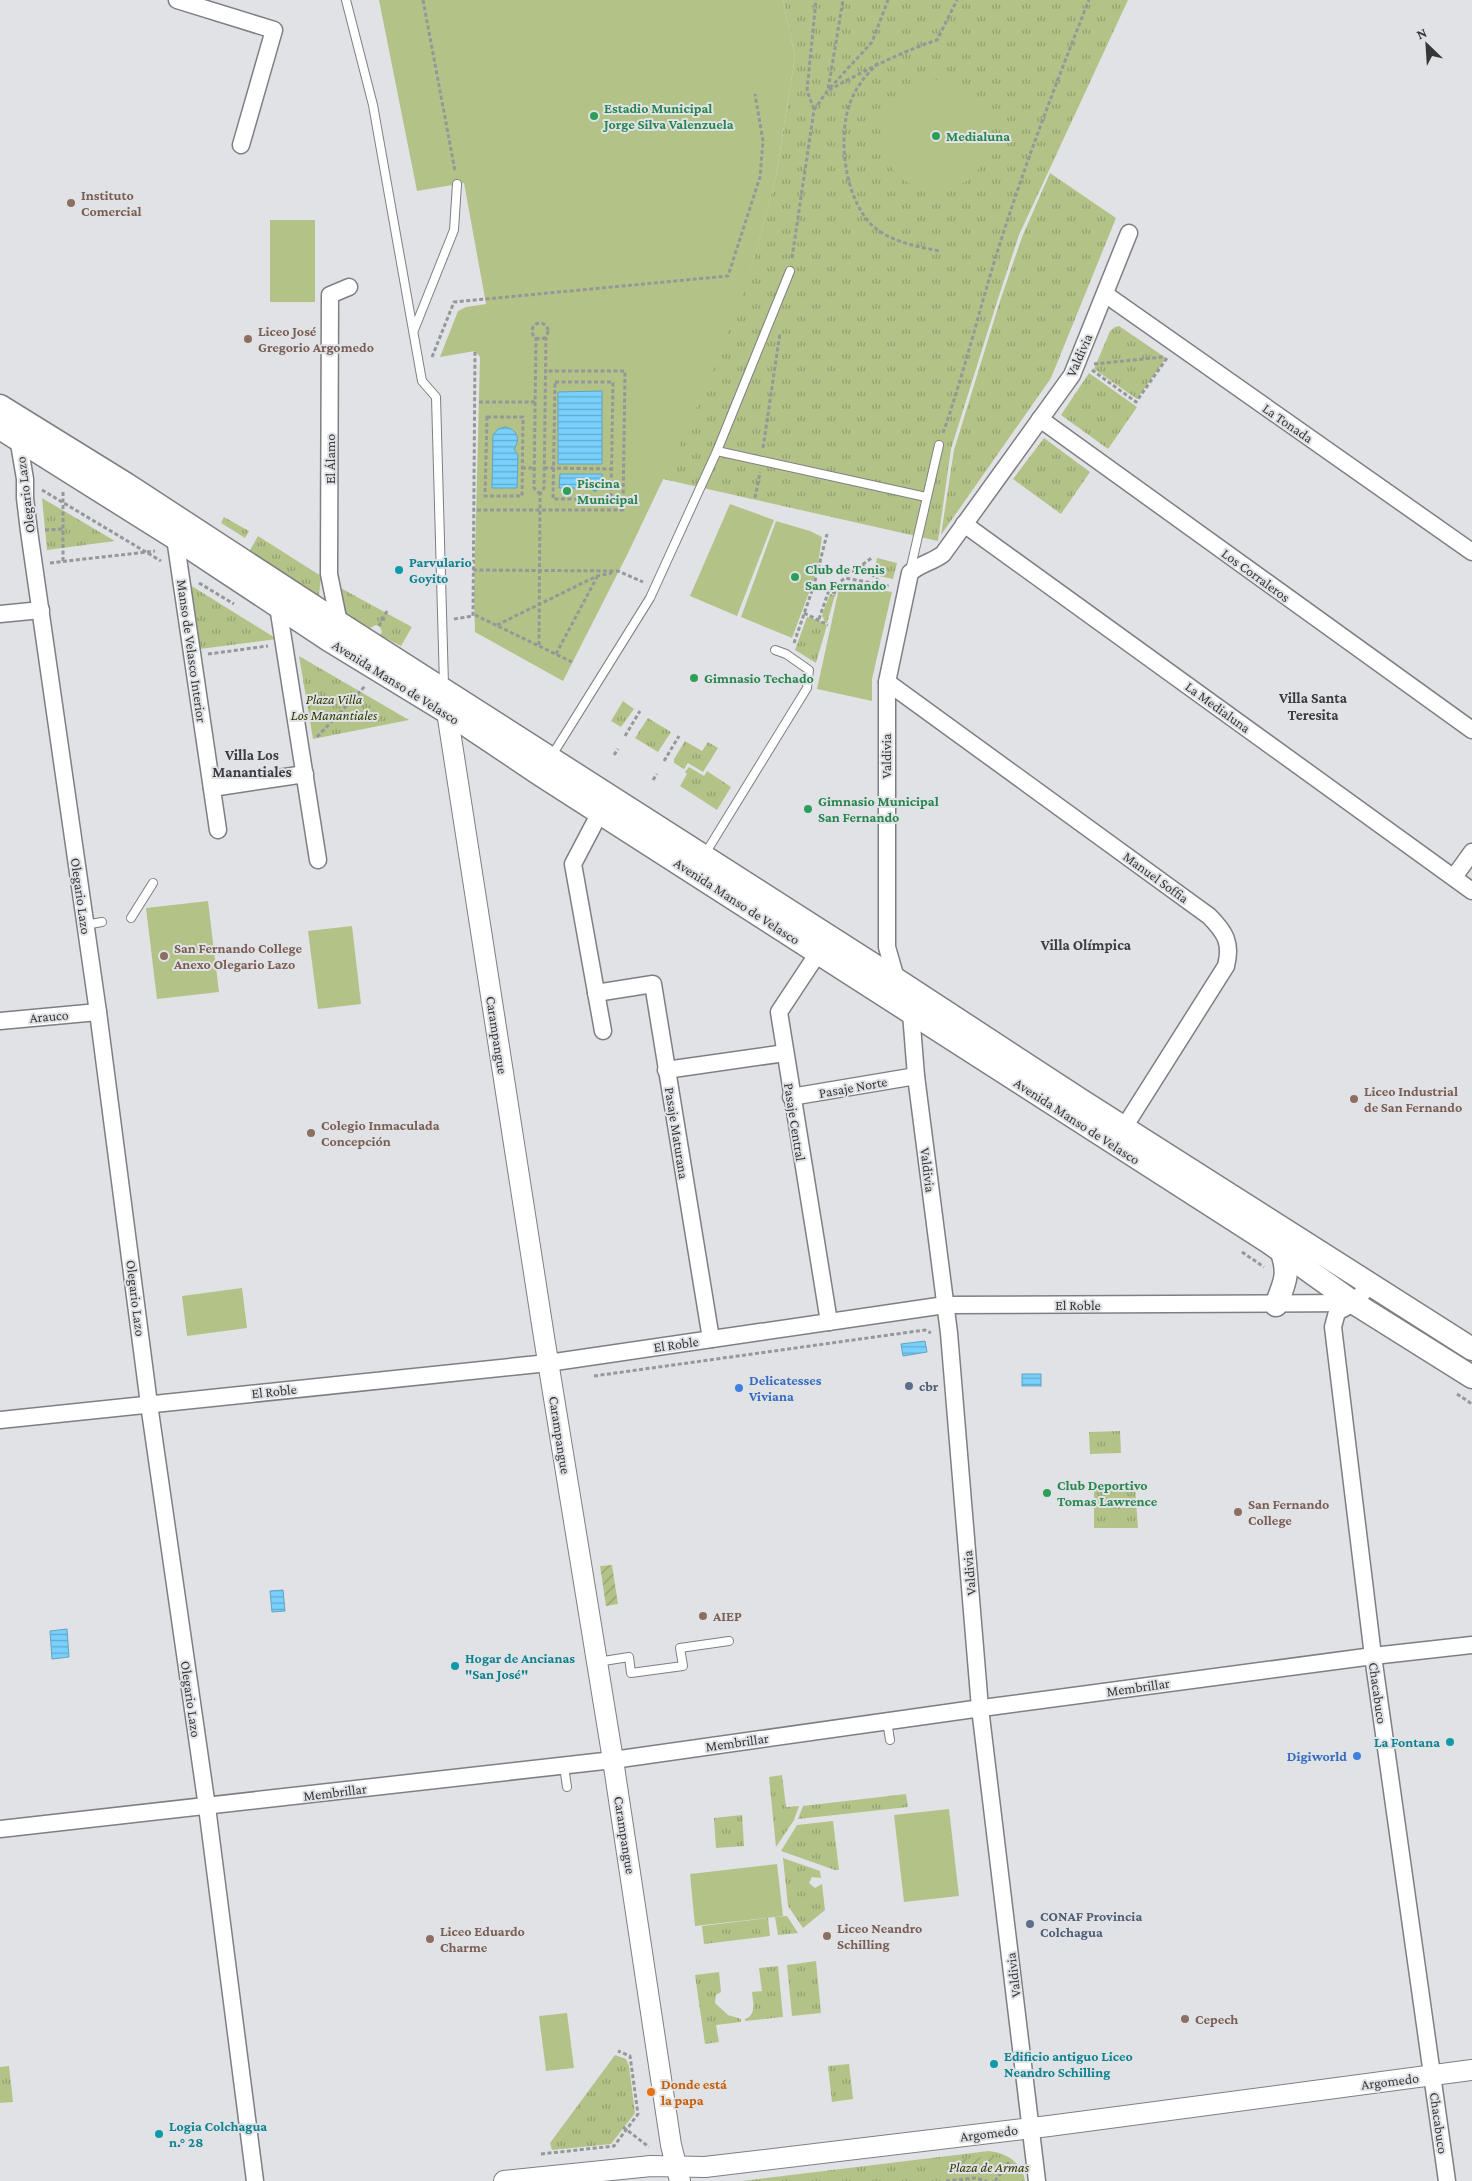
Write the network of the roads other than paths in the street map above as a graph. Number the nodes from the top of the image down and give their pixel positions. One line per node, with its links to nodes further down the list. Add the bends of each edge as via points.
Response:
1 (178, 0): 3 (street, via 274,30)
2 (346, 0): 9 (lane, via 373,105)
3 (240, 146)
4 (457, 184): 9 (lane, via 454,230)
5 (1129, 233): 8 (street, Valdivia)
6 (790, 270): 13 (lane)
7 (349, 287): 24 (street, El Álamo, via 330,295 329,574)
8 (1105, 294): 10 (street, Valdivia, via 1072,375); 18 (street, La Tonada)
9 (414, 330): 27 (lane, via 422,381 436,396)
10 (1040, 419): 16 (street, Valdivia); 29 (street, Los Corraleros)
11 (8, 422): 15 (main road, Avenida Manso de Velasco); 17 (main road, Avenida Manso de Velasco, via 62,469); 22 (street, Olegario Lazo, via 25,478)
12 (939, 445): 14 (lane)
13 (717, 451): 14 (lane); 30 (lane, via 655,588)
14 (926, 497): 19 (lane)
15 (171, 514): 17 (street, Manso de Velasco Interior); 20 (main road, Avenida Manso de Velasco)
16 (964, 524): 19 (street, Valdivia, via 943,554); 38 (street, La Medialuna)
17 (176, 543): 21 (main road, Avenida Manso de Velasco); 32 (street, Manso de Velasco Interior)
18 (1472, 552)
19 (910, 573): 26 (street, Valdivia)
20 (273, 580): 21 (street); 24 (main road, Avenida Manso de Velasco)
21 (278, 607): 24 (main road, Avenida Manso de Velasco); 31 (street)
22 (41, 610): 23 (street); 43 (street, Olegario Lazo)
23 (0, 614)
24 (334, 631): 27 (main road, Avenida Manso de Velasco); 28 (main road, Avenida Manso de Velasco)
25 (774, 650): 37 (lane, via 810,670 807,688)
26 (887, 682): 45 (street, Valdivia, via 887,947); 55 (street, Manuel Soffia, via 1209,916 1223,930 1229,956 1226,966)
27 (444, 689): 28 (street, Carampangue); 30 (main road, Avenida Manso de Velasco)
28 (446, 712): 30 (main road, Avenida Manso de Velasco); 64 (street, Carampangue)
29 (1472, 730)
30 (546, 767): 33 (main road, Avenida Manso de Velasco)
31 (304, 774): 32 (street); 36 (street)
32 (212, 788): 34 (street, Manso de Velasco Interior)
33 (604, 804): 37 (main road, Avenida Manso de Velasco); 46 (street, via 573,864)
34 (218, 830)
35 (1472, 852): 38 (street)
36 (318, 860)
37 (699, 865): 44 (main road, Avenida Manso de Velasco)
38 (1454, 878): 40 (street, La Medialuna)
39 (153, 883): 41 (lane)
40 (1472, 891)
41 (131, 918)
42 (102, 922): 43 (lane)
43 (86, 925): 47 (street, Olegario Lazo)
44 (824, 945): 45 (main road, Avenida Manso de Velasco); 48 (main road, Avenida Manso de Velasco); 51 (street, Pasaje Central, via 779,1012)
45 (894, 978): 48 (street, Valdivia); 55 (main road, Avenida Manso de Velasco)
46 (596, 993): 50 (street); 52 (street, Pasaje Maturana, via 653,984)
47 (98, 1012): 49 (street, Arauco); 66 (street, Olegario Lazo)
48 (911, 1013): 53 (street, Valdivia); 55 (main road, Avenida Manso de Velasco)
49 (0, 1021)
50 (603, 1031)
51 (785, 1053): 52 (street); 54 (street, Pasaje Central)
52 (666, 1070): 62 (street, Pasaje Maturana)
53 (916, 1076): 54 (street, Pasaje Norte); 59 (street, Valdivia)
54 (791, 1097): 61 (street, Pasaje Central)
55 (1119, 1136): 56 (main road, Avenida Manso de Velasco); 57 (main road, Avenida Manso de Velasco)
56 (1280, 1250): 58 (main road, Avenida Manso de Velasco); 60 (main road, via 1287,1272)
57 (1370, 1284): 58 (street, Chacabuco); 63 (main road, Avenida Manso de Velasco)
58 (1354, 1303): 60 (street, El Roble); 65 (main road, Avenida Manso de Velasco); 70 (street, Chacabuco, via 1337,1312 1333,1327)
59 (945, 1304): 60 (street, El Roble); 61 (street, El Roble); 72 (street, Valdivia)
60 (1276, 1305)
61 (829, 1322): 62 (street, El Roble)
62 (711, 1339): 64 (street, El Roble)
63 (1472, 1349)
64 (548, 1363): 66 (street, El Roble); 71 (street, Carampangue)
65 (1472, 1377)
66 (149, 1404): 67 (street, El Roble); 78 (street, Olegario Lazo)
67 (0, 1420)
68 (729, 1641): 71 (lane, via 680,1648 683,1666 631,1673 629,1657)
69 (1472, 1645): 70 (street, Membrillar)
70 (1373, 1656): 72 (street, Membrillar); 81 (street, Chacabuco)
71 (597, 1662): 75 (street, Carampangue)
72 (980, 1708): 73 (street, Membrillar); 82 (street, Valdivia)
73 (887, 1721): 74 (lane); 75 (street, Membrillar)
74 (890, 1740)
75 (613, 1760): 76 (street, Membrillar); 83 (street, Carampangue)
76 (564, 1766): 77 (lane); 78 (street, Membrillar)
77 (567, 1787)
78 (207, 1807): 79 (street, Membrillar); 84 (street, Olegario Lazo)
79 (0, 1829)
80 (1472, 2070): 81 (street, Argomedo)
81 (1433, 2075): 82 (street, Argomedo); 87 (street, Chacabuco)
82 (1032, 2128): 83 (street, Argomedo, via 705,2166); 86 (street, Valdivia)
83 (678, 2174): 85 (street, Argomedo, via 651,2166)
84 (255, 2181)
85 (504, 2181)
86 (1037, 2181)
87 (1447, 2181)

